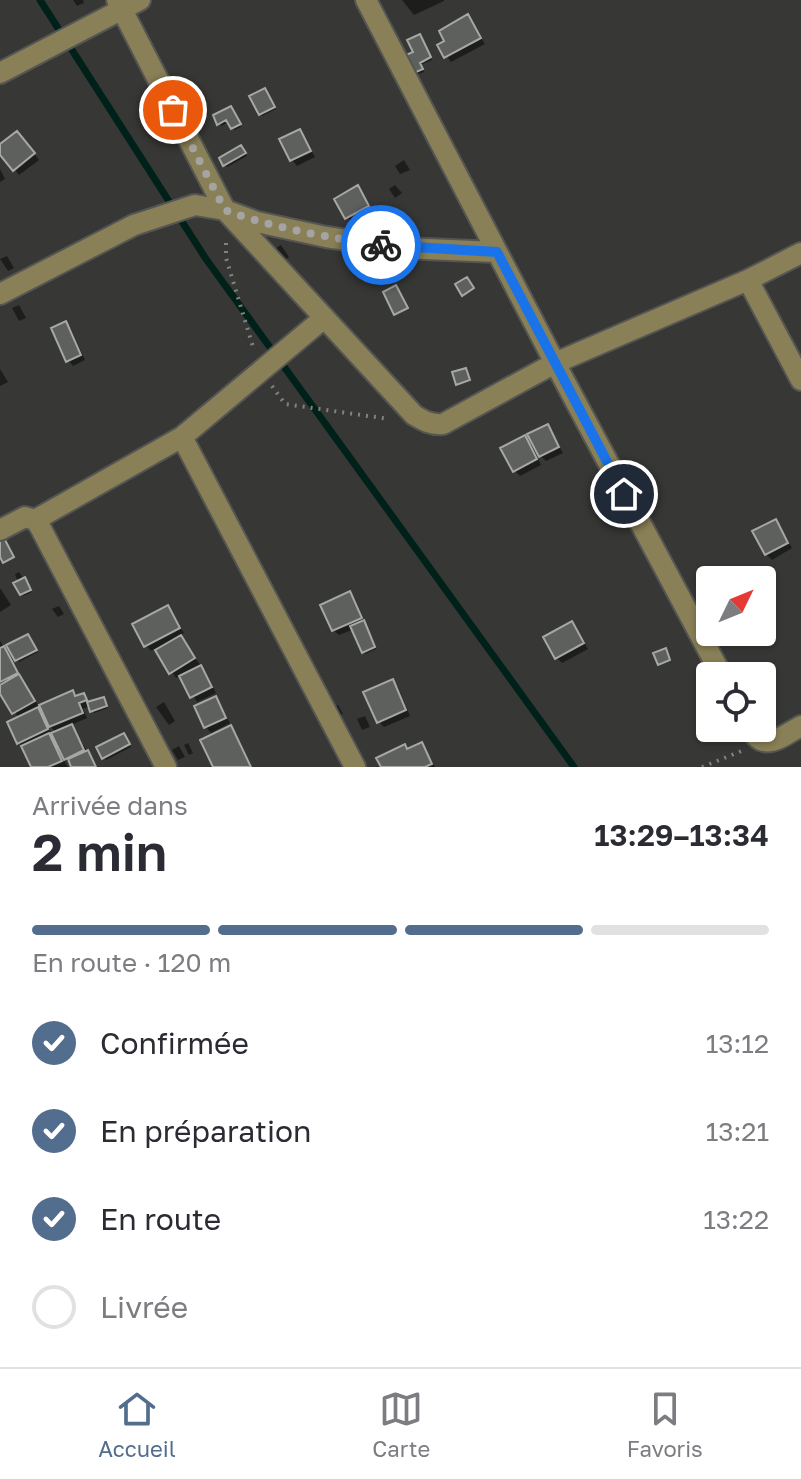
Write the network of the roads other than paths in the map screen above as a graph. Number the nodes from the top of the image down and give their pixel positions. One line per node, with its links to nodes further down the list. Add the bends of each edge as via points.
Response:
1 (366, 0): 5 (street)
2 (126, 3): 3 (street); 4 (street)
3 (0, 73)
4 (225, 210): 5 (street, via 326,237 402,248); 8 (street, via 195,205 134,225); 9 (street)
5 (497, 252): 10 (street)
6 (801, 253): 7 (street)
7 (748, 280): 10 (street); 11 (street)
8 (0, 294)
9 (324, 318): 10 (street, via 414,415 435,425); 12 (street)
10 (555, 363): 15 (street)
11 (801, 380)
12 (182, 437): 13 (street); 19 (street)
13 (35, 520): 14 (street, via 25,517); 18 (street)
14 (0, 530)
15 (715, 662)
16 (801, 726): 17 (street)
17 (776, 739)
18 (166, 767)
19 (355, 767)

